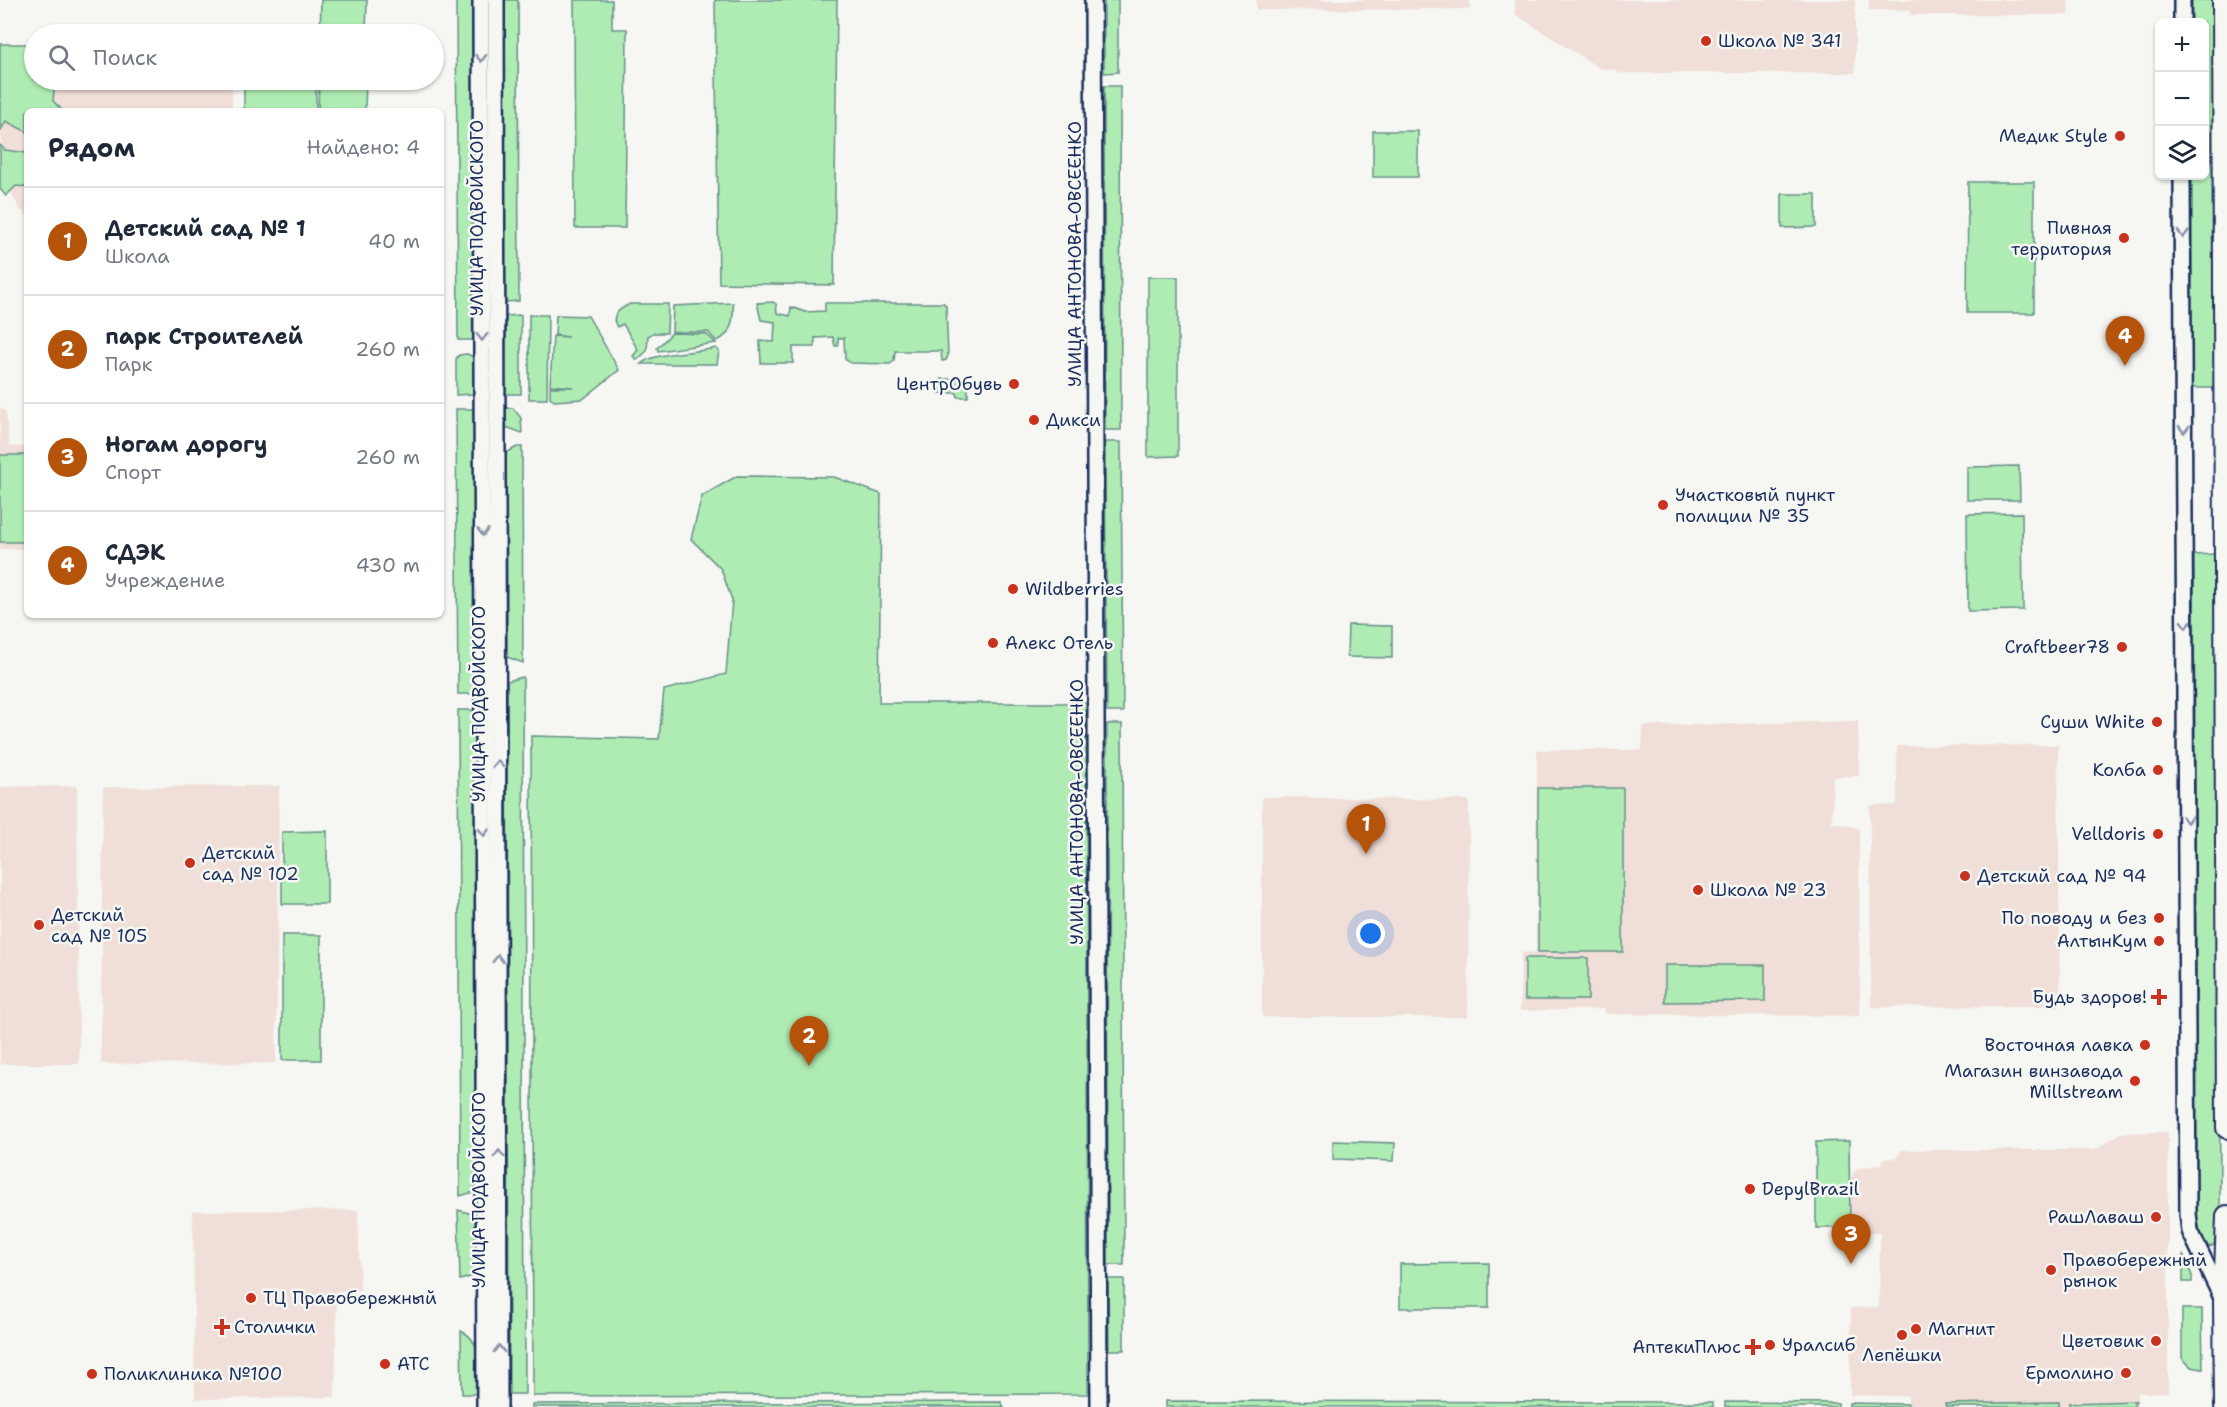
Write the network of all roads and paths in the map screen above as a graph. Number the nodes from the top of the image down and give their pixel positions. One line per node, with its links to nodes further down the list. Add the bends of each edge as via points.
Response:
1 (481, 0): 11 (street, УЛИЦА ПОДВОЙСКОГО, one-way to 11)
2 (496, 0): 12 (street, УЛИЦА ПОДВОЙСКОГО, one-way to 2)
3 (1093, 0): 13 (street, УЛИЦА АНТОНОВА-ОВСЕЕНКО)
4 (2182, 0): 6 (street)
5 (2223, 0): 8 (main road)
6 (2182, 18)
7 (2182, 180): 10 (street, one-way to 10, via 2188,1213 2190,1231)
8 (2227, 1128)
9 (2227, 1216): 10 (main road)
10 (2224, 1302): 14 (main road)
11 (485, 1407)
12 (499, 1407)
13 (1099, 1407)
14 (2225, 1407)

